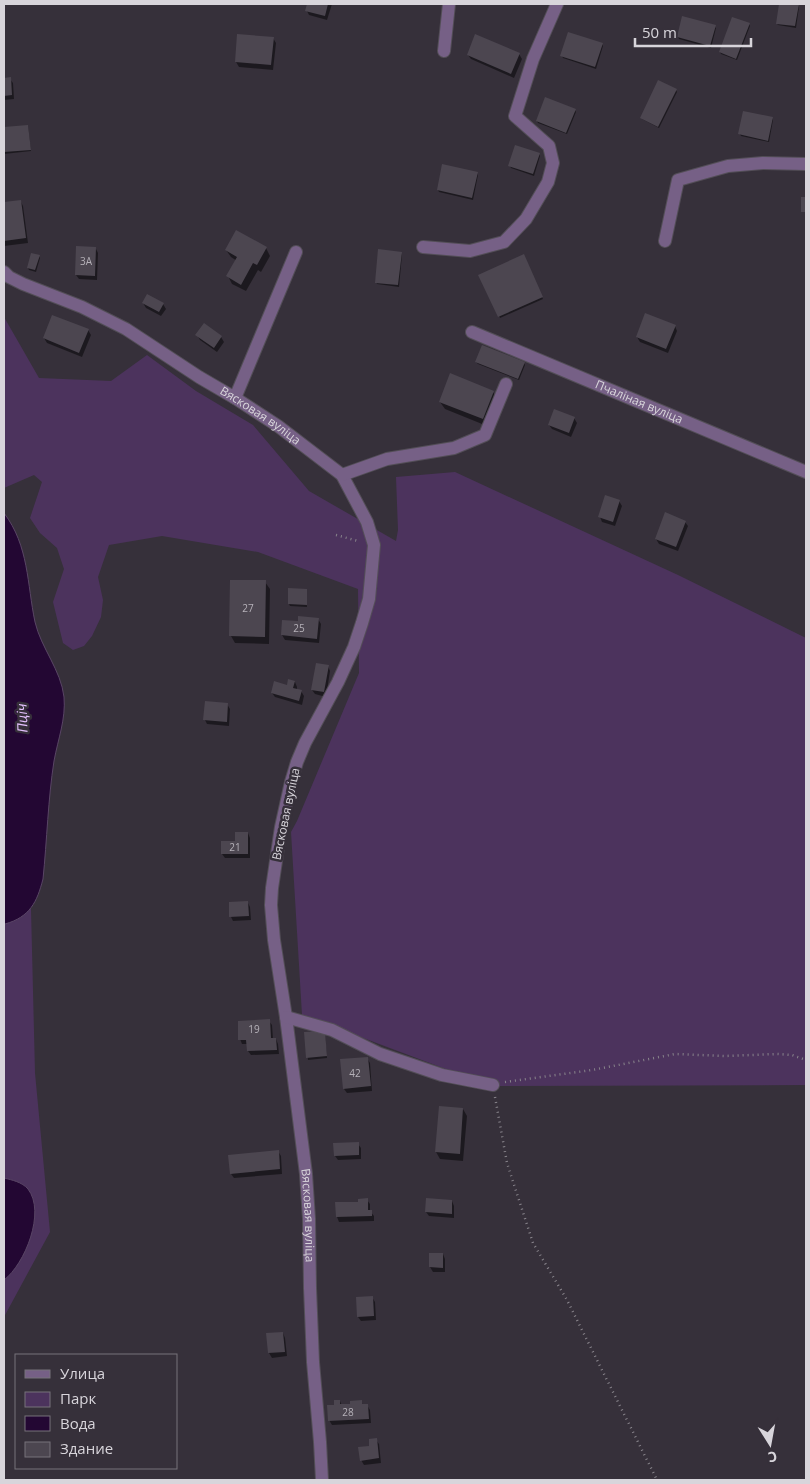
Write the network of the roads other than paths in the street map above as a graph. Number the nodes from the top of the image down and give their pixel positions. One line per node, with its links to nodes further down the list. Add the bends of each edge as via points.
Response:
1 (449, 4): 3 (street)
2 (556, 4): 6 (street, via 533,59 515,116 549,146 553,163 548,182 526,220 504,242 470,251)
3 (444, 51)
4 (806, 164): 5 (street, via 728,166 678,180)
5 (665, 241)
6 (423, 247)
7 (296, 252): 11 (street)
8 (4, 272): 11 (street, Вясковая вуліца, via 23,284 82,307 126,329)
9 (472, 332): 12 (street, Пчаліная вуліца)
10 (506, 384): 13 (street, via 485,435 454,448 387,459)
11 (235, 398): 13 (street, Вясковая вуліца)
12 (806, 472)
13 (342, 475): 14 (street, Вясковая вуліца, via 367,522 374,545 369,599 354,647 296,762 281,827 271,905)
14 (286, 1017): 15 (street, via 332,1030 380,1054 442,1075); 16 (street, Вясковая вуліца, via 306,1174 312,1353)
15 (493, 1085)
16 (322, 1480)

